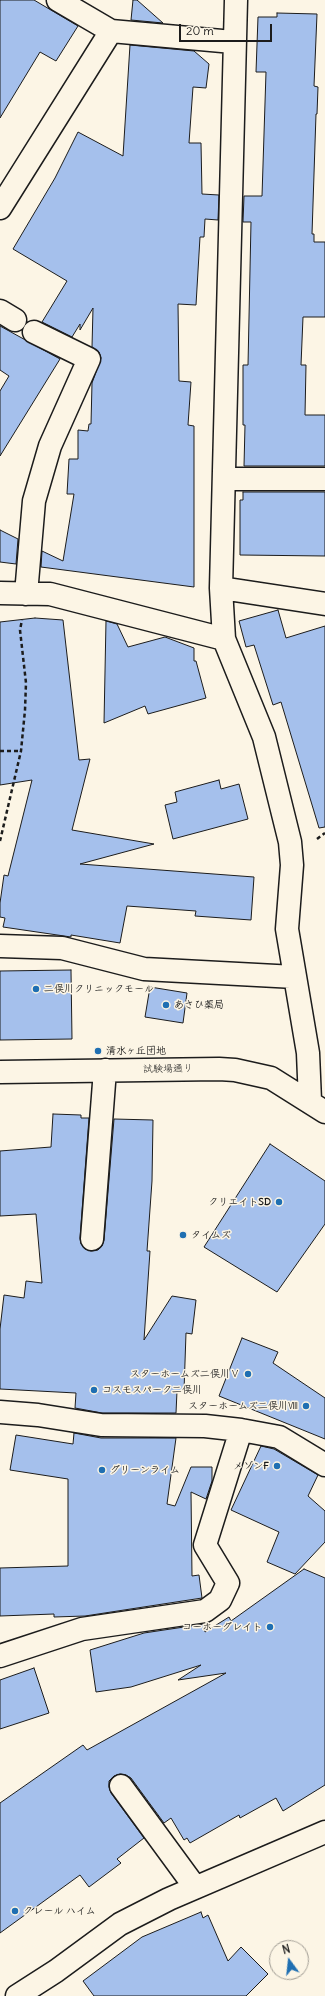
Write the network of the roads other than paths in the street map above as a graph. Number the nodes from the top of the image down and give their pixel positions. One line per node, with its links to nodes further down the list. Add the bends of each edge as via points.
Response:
1 (58, 0): 3 (street)
2 (236, 0): 5 (street)
3 (83, 7): 4 (street)
4 (111, 31): 5 (street); 6 (street)
5 (233, 42): 8 (street)
6 (0, 208)
7 (34, 332): 12 (street, via 89,359 50,446 34,501)
8 (224, 479): 9 (street); 10 (street)
9 (325, 479)
10 (221, 588): 13 (street); 14 (street)
11 (0, 593): 12 (street)
12 (26, 594): 14 (street, via 50,594)
13 (325, 604)
14 (224, 639): 16 (street, via 264,737 290,842 292,866 287,929)
15 (0, 946): 16 (street, via 62,948 144,969)
16 (295, 977): 19 (street, via 308,1053)
17 (105, 1070): 18 (street, 試験場通り); 19 (street, 試験場通り, via 235,1070 271,1078); 20 (street)
18 (0, 1072)
19 (320, 1100)
20 (92, 1239)
21 (0, 1412): 22 (street, via 101,1425 204,1426)
22 (241, 1430): 23 (street, via 278,1437); 24 (street, via 204,1545 228,1583 220,1600 205,1611 82,1629)
23 (325, 1465)
24 (0, 1656)
25 (121, 1786): 27 (street)
26 (325, 1832): 27 (street)
27 (195, 1887): 28 (street, via 120,1924)
28 (56, 1971): 29 (street); 30 (street)
29 (18, 1996)
30 (45, 1996)

